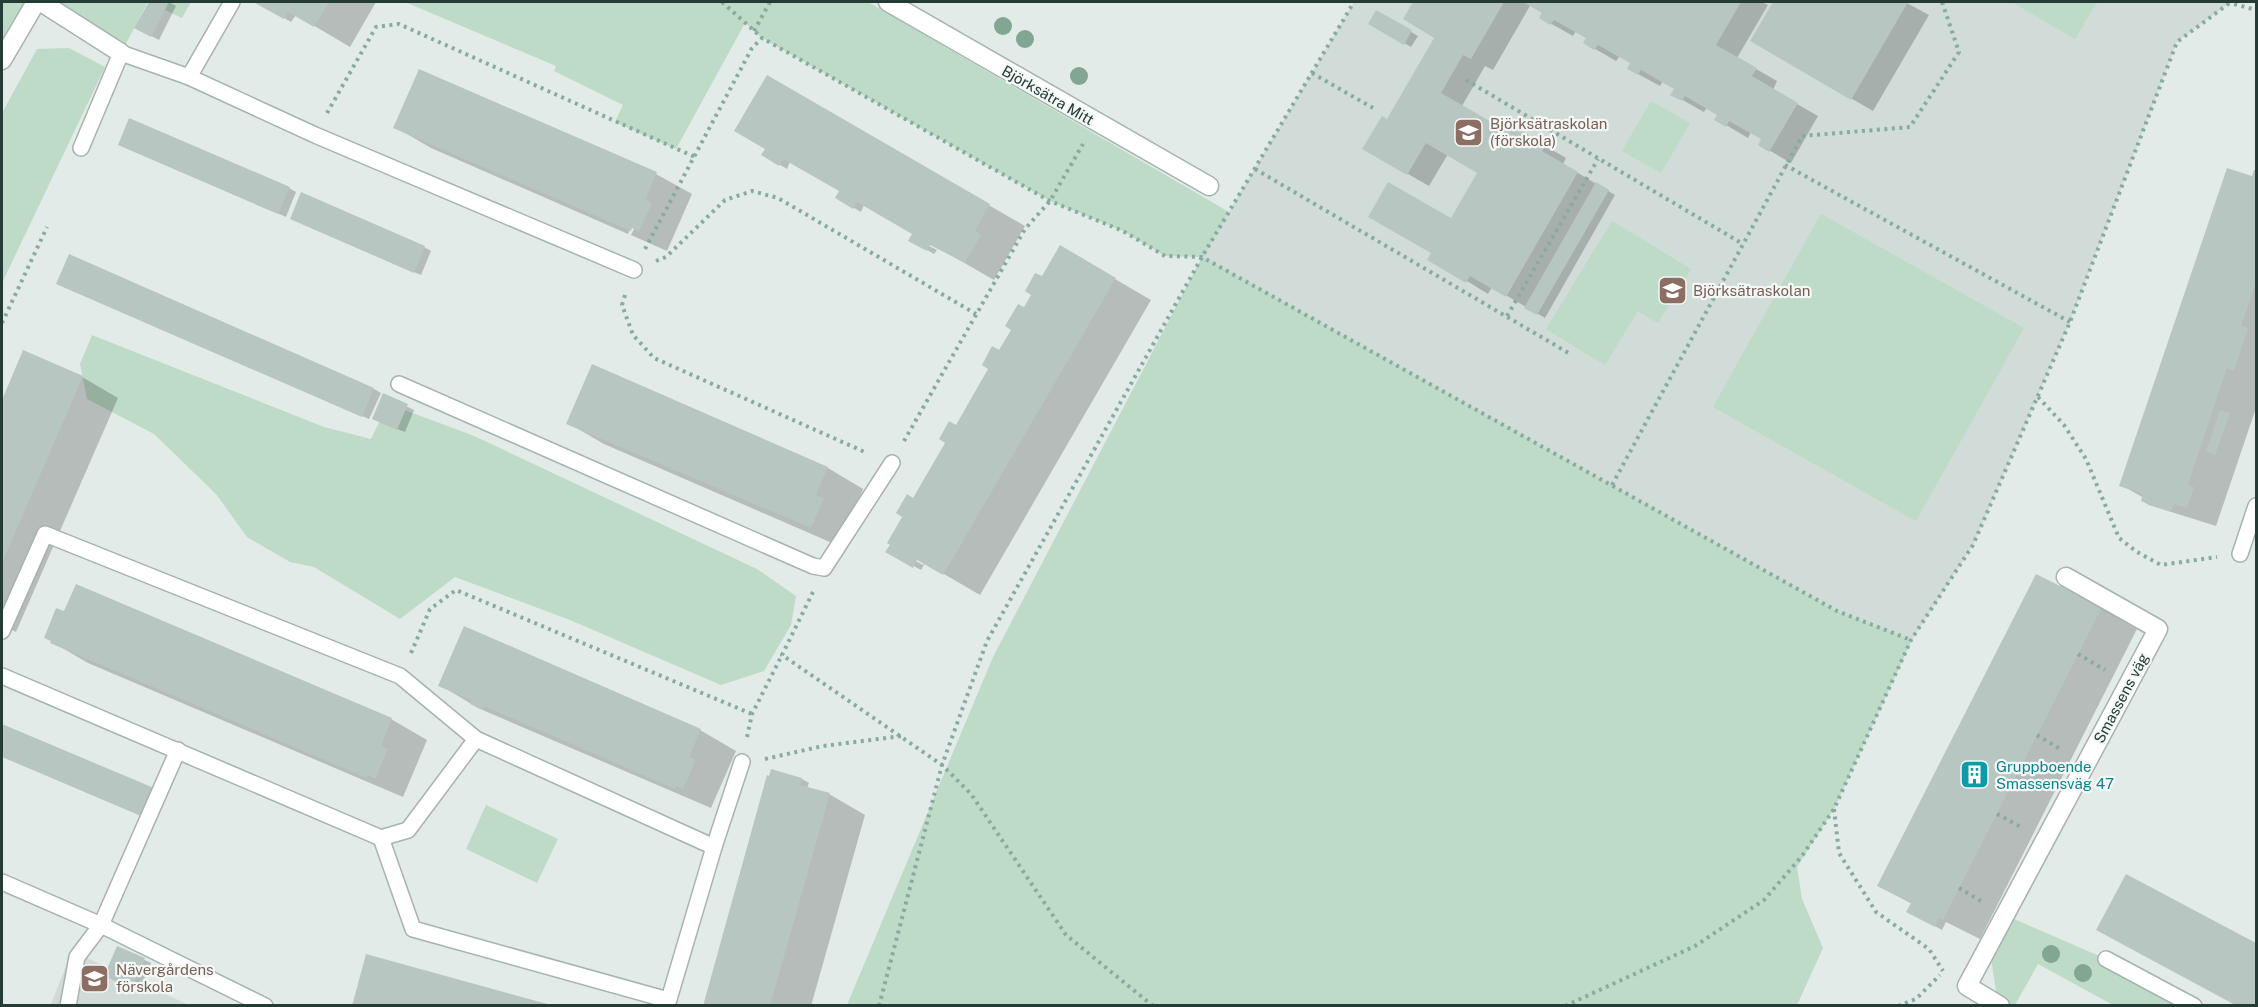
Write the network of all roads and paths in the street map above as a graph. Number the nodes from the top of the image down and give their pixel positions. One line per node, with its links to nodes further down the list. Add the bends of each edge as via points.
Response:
1 (36, 2): 14 (street)
2 (41, 2): 13 (street)
3 (232, 2): 16 (lane)
4 (722, 2): 11 (path)
5 (770, 2): 11 (path)
6 (888, 2): 26 (street, Björksätra Mitt)
7 (1354, 2): 15 (path)
8 (1942, 2): 24 (path, via 1959,52 1910,127 1802,136)
9 (2229, 2): 10 (path); 34 (path, via 2176,42)
10 (2256, 10)
11 (754, 31): 12 (path)
12 (762, 38): 22 (path, via 752,48); 27 (path)
13 (121, 53): 16 (lane); 21 (lane)
14 (2, 60)
15 (1312, 73): 18 (path); 25 (path)
16 (189, 77): 19 (lane)
17 (1466, 80): 23 (path)
18 (1373, 108)
19 (315, 135): 22 (path, via 376,27 399,24); 31 (lane)
20 (1084, 141): 27 (path)
21 (81, 148)
22 (695, 157): 31 (path)
23 (1598, 159): 29 (path); 33 (path)
24 (1785, 165): 29 (path); 34 (path)
25 (1255, 170): 30 (path); 33 (path)
26 (1209, 186)
27 (1050, 201): 30 (path, via 1123,231 1165,256); 32 (path, via 1025,229)
28 (47, 227): 35 (path)
29 (1743, 244): 40 (path)
30 (1202, 257): 40 (path); 55 (path, via 987,641)
31 (634, 270): 32 (path, via 666,258 725,200 752,191 778,198); 39 (path, via 622,305 633,335 654,358)
32 (976, 314): 39 (path)
33 (1507, 316): 36 (path)
34 (2070, 322): 38 (path)
35 (2, 323)
36 (1572, 355)
37 (399, 384): 43 (lane)
38 (2038, 397): 42 (path, via 2064,424 2085,459 2119,538 2161,565); 46 (path, via 1973,545)
39 (892, 463): 43 (lane)
40 (1612, 485): 46 (path, via 1837,611)
41 (2256, 506): 42 (lane)
42 (2240, 555)
43 (824, 568): 47 (path)
44 (2066, 577): 63 (street, Smassens väg, via 2158,629)
45 (2, 631): 49 (lane, via 45,534)
46 (1911, 640): 56 (path)
47 (782, 655): 50 (path); 51 (path)
48 (2, 676): 53 (lane)
49 (400, 676): 50 (path, via 430,609 456,590); 52 (lane)
50 (752, 714): 54 (path)
51 (903, 736): 54 (path); 55 (path)
52 (476, 739): 57 (lane, via 408,830); 58 (lane)
53 (178, 750): 57 (lane); 60 (lane)
54 (742, 762): 58 (lane)
55 (942, 765): 68 (path); 69 (path, via 971,794 1066,935)
56 (1834, 809): 62 (path, via 1839,853 1876,912 1929,949); 64 (path, via 1802,856 1764,900 1695,946)
57 (381, 838): 65 (lane, via 413,929)
58 (714, 847): 65 (lane)
59 (2, 882): 60 (lane)
60 (101, 925): 66 (lane, via 77,957); 67 (lane)
61 (2106, 958): 74 (lane)
62 (1943, 972): 63 (path); 72 (path, via 1916,999)
63 (1967, 986): 73 (street)
64 (1574, 1002): 70 (path); 71 (path)
65 (668, 1003)
66 (68, 1005)
67 (265, 1005)
68 (879, 1005)
69 (1153, 1005)
70 (1565, 1005)
71 (1582, 1005)
72 (1898, 1005)
73 (2000, 1005)
74 (2194, 1005)

